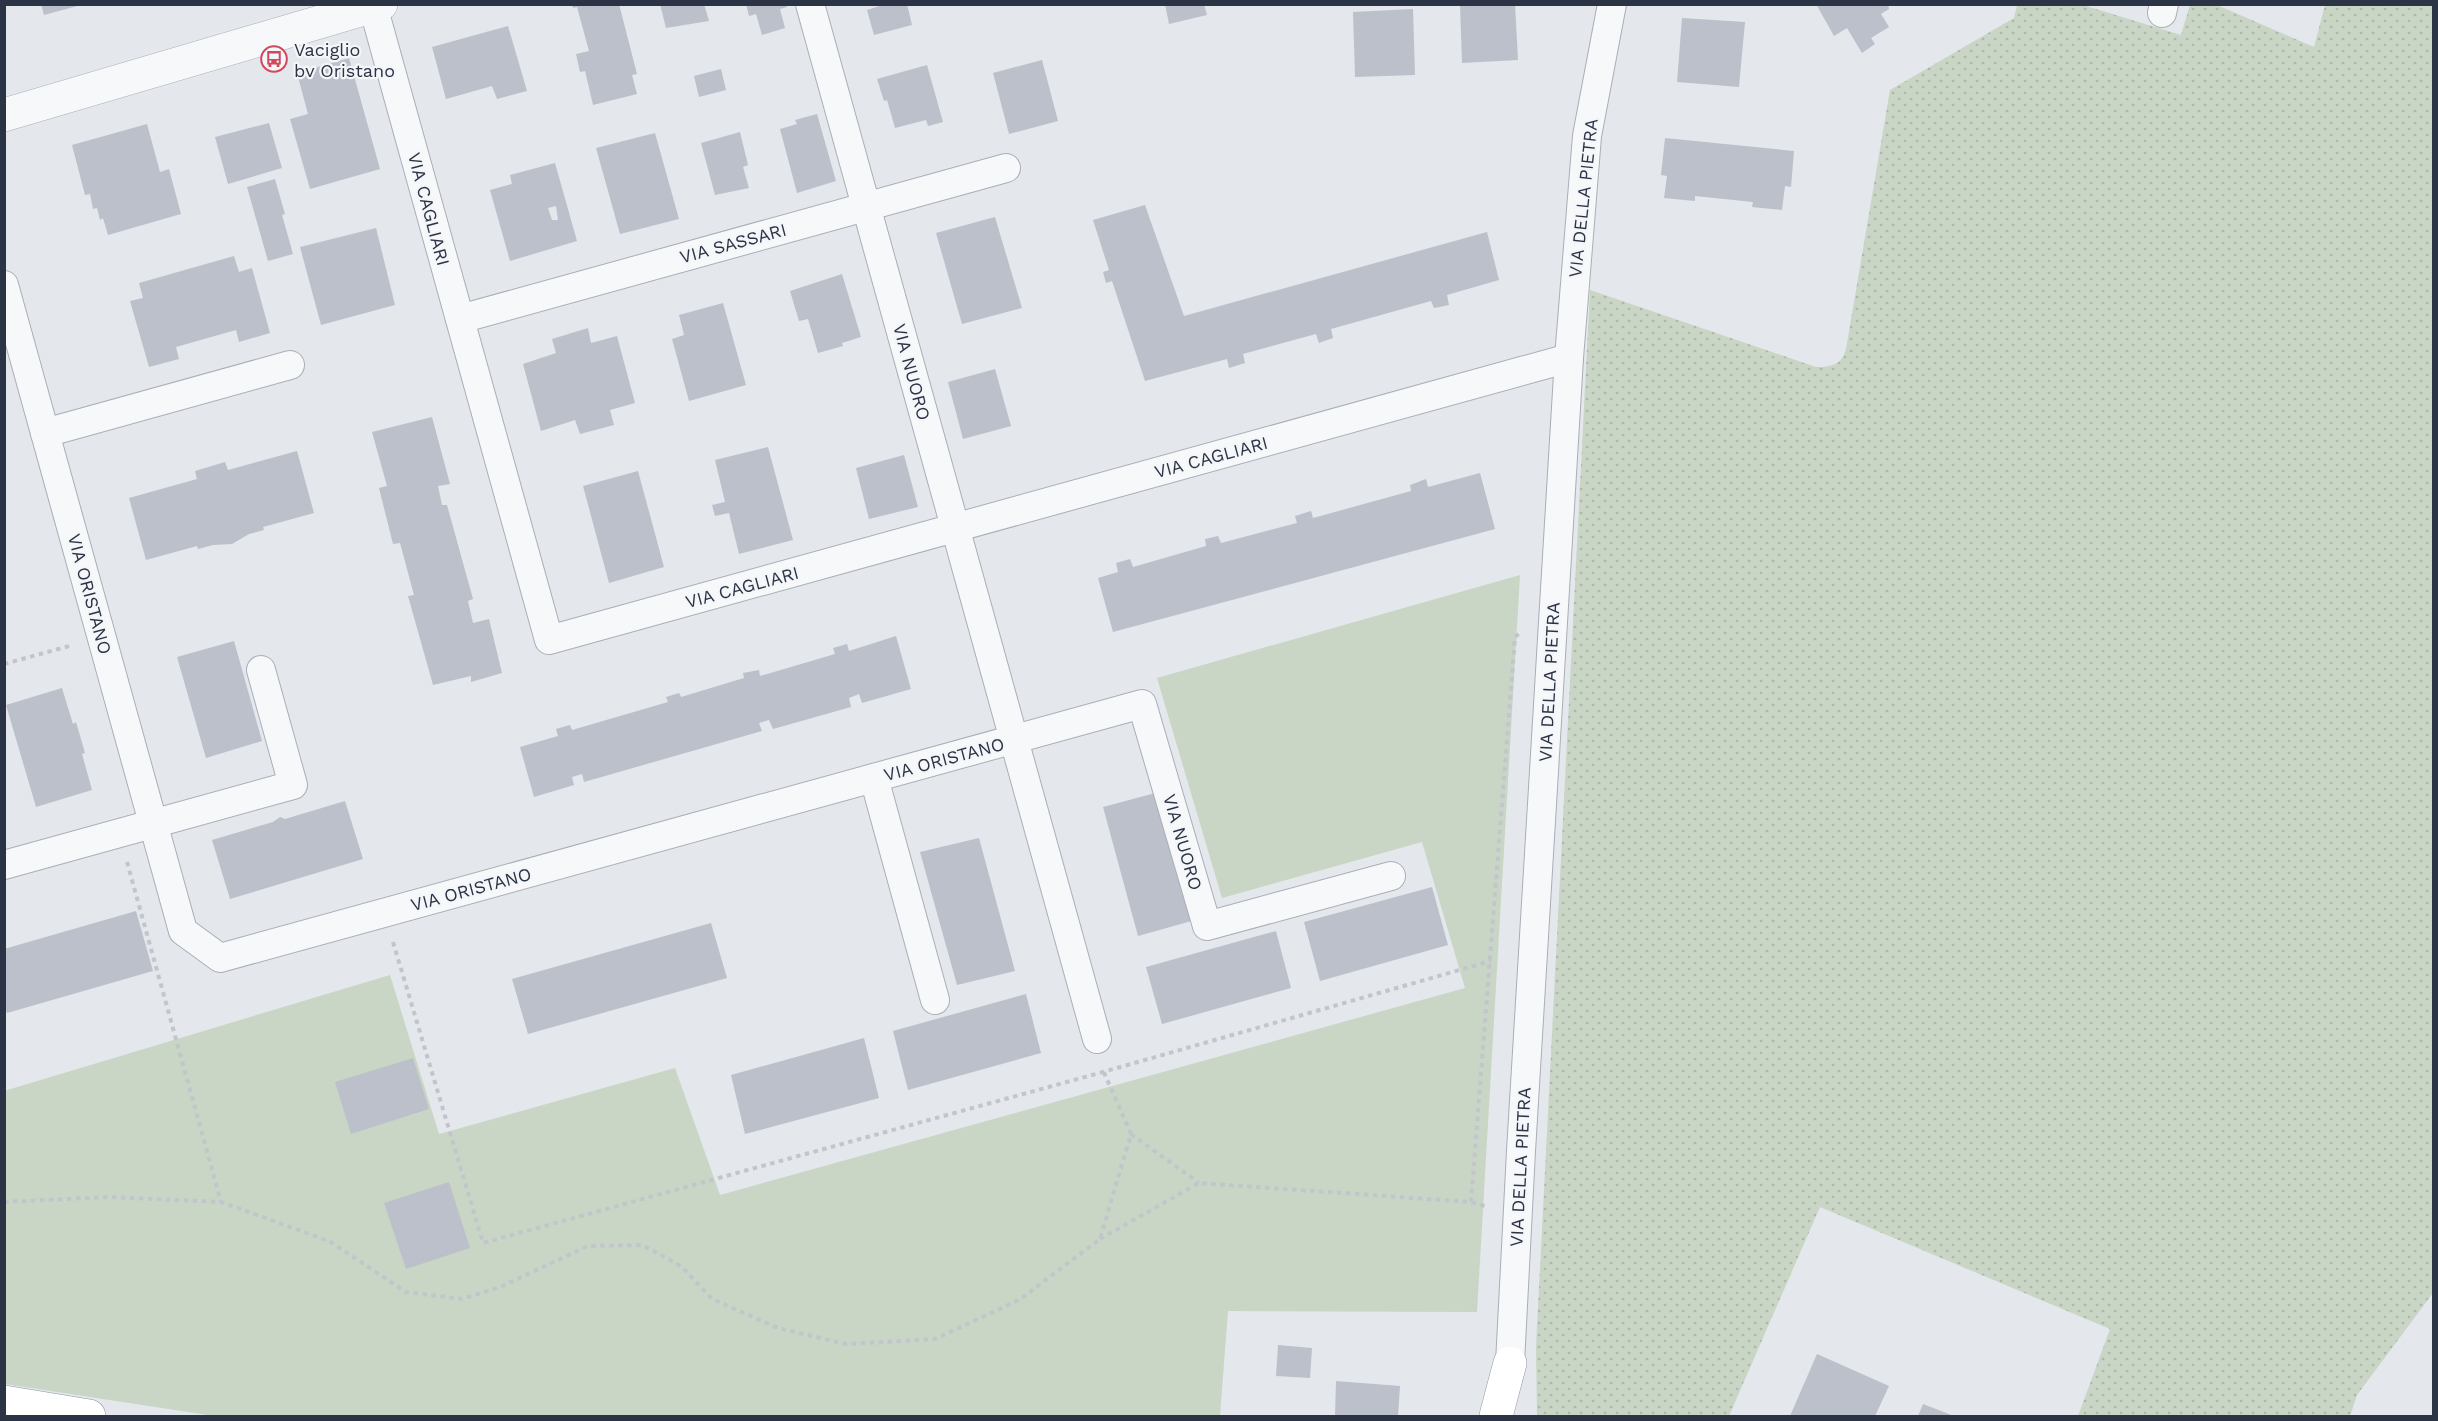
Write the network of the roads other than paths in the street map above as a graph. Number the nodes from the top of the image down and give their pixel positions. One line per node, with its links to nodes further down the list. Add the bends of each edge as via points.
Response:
1 (810, 4): 6 (street, VIA NUORO)
2 (1612, 4): 9 (street, VIA DELLA PIETRA, via 1587,136)
3 (377, 5): 4 (street); 8 (street, VIA CAGLIARI)
4 (4, 115)
5 (1006, 168): 6 (street, VIA SASSARI)
6 (866, 206): 8 (street, VIA SASSARI); 12 (street, VIA NUORO)
7 (4, 285): 11 (street, VIA ORISTANO)
8 (460, 319): 12 (street, VIA CAGLIARI, via 549,640)
9 (1569, 358): 12 (street, VIA CAGLIARI); 21 (street, VIA DELLA PIETRA)
10 (290, 365): 11 (street)
11 (45, 433): 16 (street, VIA ORISTANO)
12 (955, 528): 14 (street, VIA NUORO)
13 (261, 670): 16 (street, via 293,785)
14 (1014, 739): 15 (street, VIA ORISTANO); 18 (street, VIA NUORO, via 1142,704 1207,926); 20 (street, VIA NUORO)
15 (874, 778): 16 (street, VIA ORISTANO, via 220,958 183,931); 19 (street, VIA ORISTANO)
16 (153, 824): 17 (street)
17 (4, 865)
18 (1391, 876)
19 (935, 1000)
20 (1097, 1039)
21 (1510, 1363): 24 (highway); 25 (highway)
22 (4, 1402): 23 (highway)
23 (89, 1416)
24 (1496, 1416)
25 (1515, 1416)

